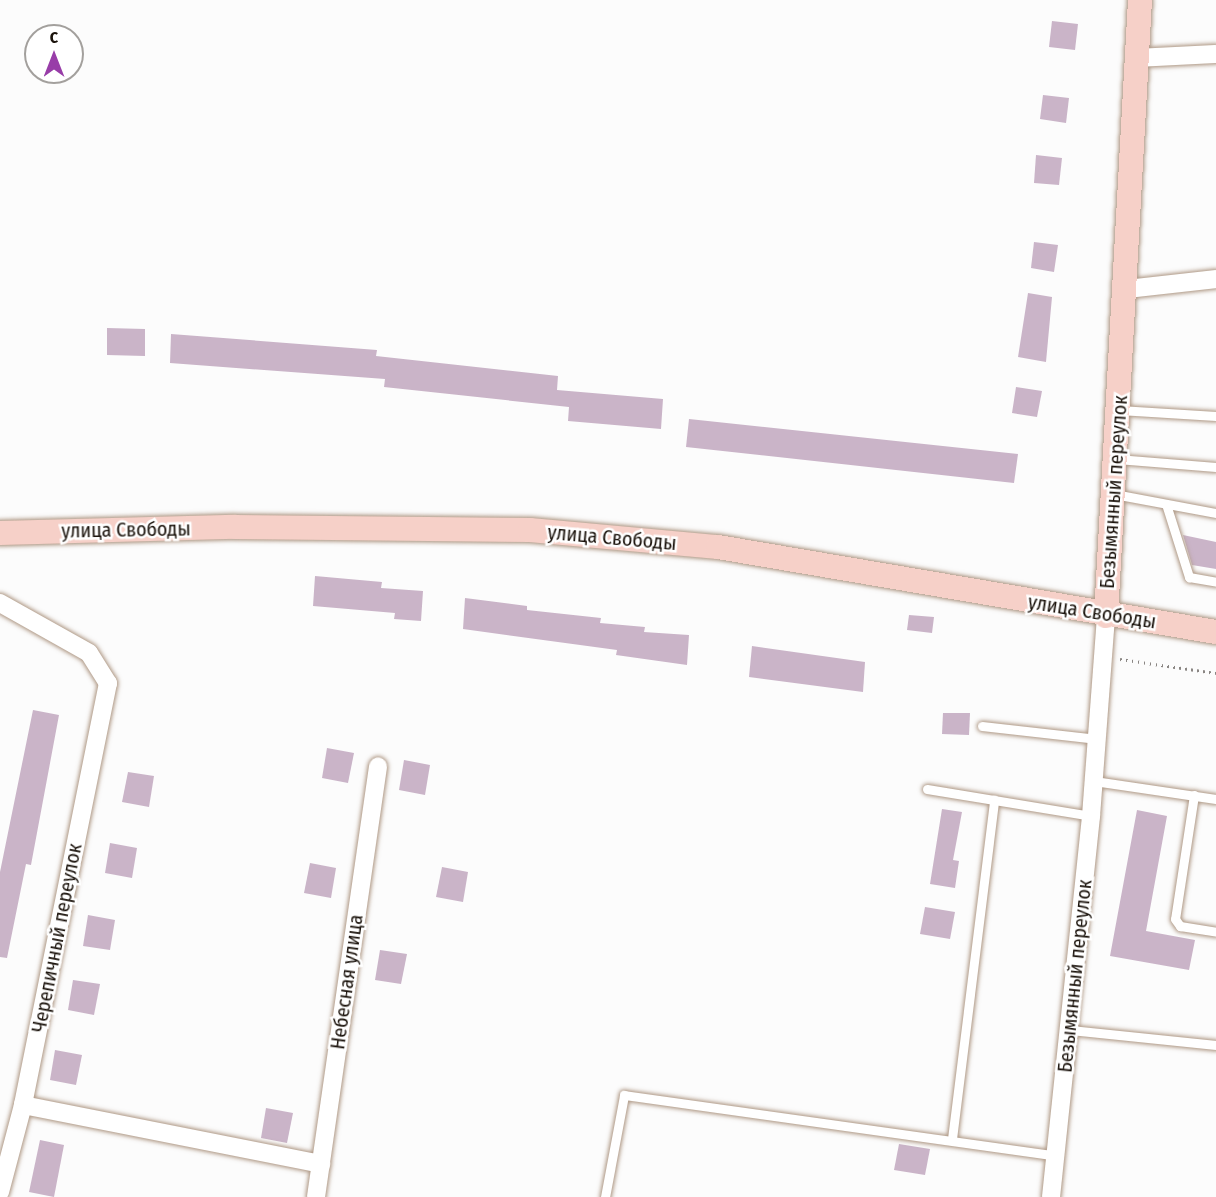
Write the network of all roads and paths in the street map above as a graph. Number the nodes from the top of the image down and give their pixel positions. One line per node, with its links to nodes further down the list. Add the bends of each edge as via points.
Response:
1 (1140, 0): 3 (main road, Безымянный переулок)
2 (1216, 54): 3 (street)
3 (1135, 58): 5 (main road, Безымянный переулок)
4 (1216, 279): 5 (street)
5 (1127, 289): 6 (main road, Безымянный переулок)
6 (1119, 410): 7 (lane); 8 (main road, Безымянный переулок)
7 (1216, 416)
8 (1116, 459): 9 (lane); 10 (main road, Безымянный переулок)
9 (1216, 467)
10 (1114, 494): 11 (lane); 16 (main road, Безымянный переулок)
11 (1167, 504): 12 (lane); 14 (lane, via 1189,577)
12 (1216, 513)
13 (0, 533): 16 (main road, улица Свободы, via 235,527 530,530 718,547)
14 (1216, 582)
15 (0, 603): 32 (street, Черепичный переулок, via 89,653 108,683)
16 (1106, 616): 17 (main road, улица Свободы); 18 (street, Безымянный переулок)
17 (1216, 632)
18 (1103, 656): 19 (path); 21 (street, Безымянный переулок)
19 (1216, 674)
20 (982, 726): 21 (lane)
21 (1097, 739): 23 (street, Безымянный переулок)
22 (378, 766): 35 (street, Небесная улица)
23 (1094, 781): 25 (lane); 28 (street, Безымянный переулок)
24 (927, 789): 27 (lane)
25 (1194, 795): 26 (lane); 29 (lane, via 1176,920 1180,926)
26 (1216, 799)
27 (994, 800): 28 (lane); 33 (lane)
28 (1091, 816): 30 (street, Безымянный переулок)
29 (1216, 932)
30 (1070, 1030): 31 (lane); 34 (street, Безымянный переулок)
31 (1216, 1045)
32 (23, 1105): 35 (street); 36 (street, Черепичный переулок)
33 (952, 1139): 34 (lane); 38 (lane, via 624,1095)
34 (1056, 1156): 39 (street, Безымянный переулок)
35 (321, 1164): 37 (street, Небесная улица)
36 (0, 1192)
37 (316, 1197)
38 (605, 1197)
39 (1052, 1197)

